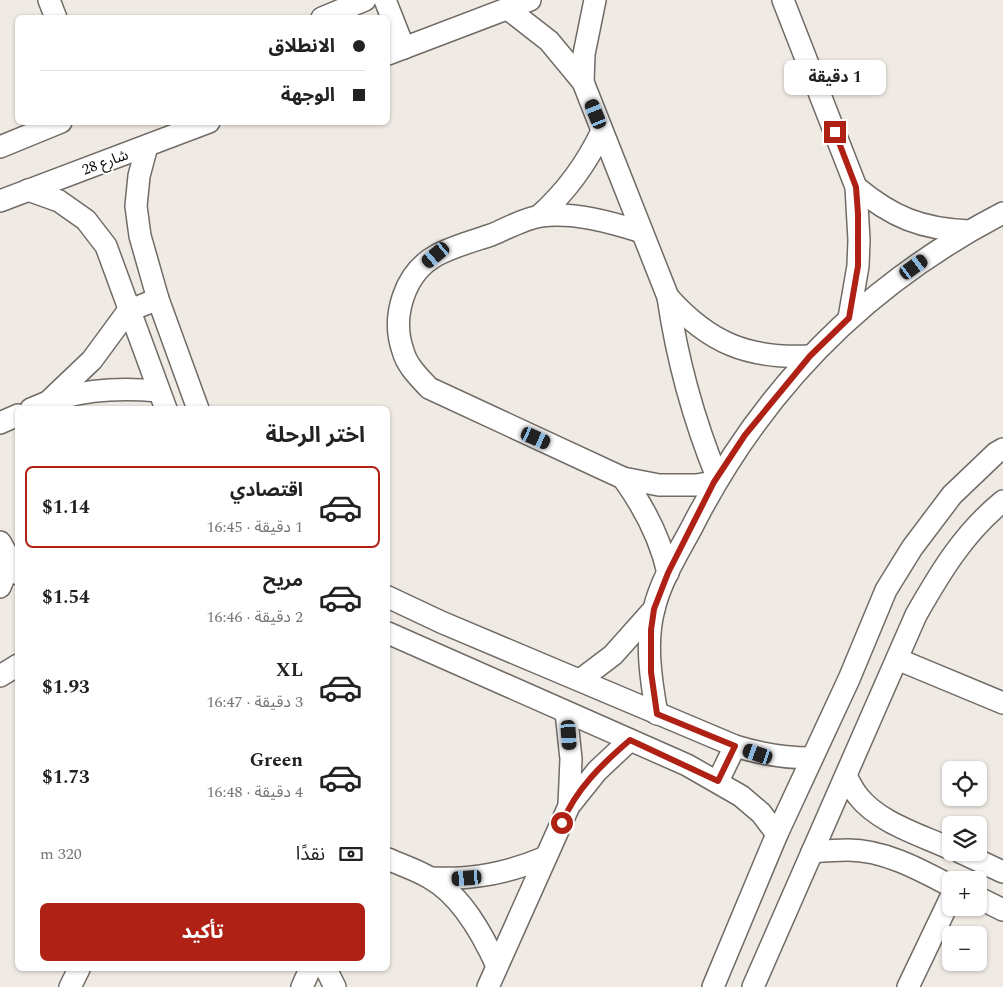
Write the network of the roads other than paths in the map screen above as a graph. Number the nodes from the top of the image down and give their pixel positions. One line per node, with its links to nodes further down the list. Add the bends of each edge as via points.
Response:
1 (49, 0): 8 (street)
2 (365, 0): 9 (street)
3 (385, 0): 10 (street)
4 (530, 0): 7 (street)
5 (595, 0): 13 (street, via 587,35)
6 (785, 2): 19 (street)
7 (508, 9): 12 (street); 13 (street, via 549,41)
8 (55, 15)
9 (329, 15)
10 (388, 15)
11 (390, 23): 12 (street)
12 (396, 51)
13 (583, 82): 16 (street)
14 (54, 125): 18 (street)
15 (201, 125): 17 (street, شارع 28)
16 (602, 131): 23 (street, via 582,169); 25 (street)
17 (148, 146): 20 (street, شارع 28); 27 (street, via 139,176 136,206 140,236)
18 (0, 147)
19 (856, 187): 24 (street, via 896,216 944,230); 29 (street, via 858,266)
20 (28, 190): 21 (street, شارع 28); 28 (street, via 59,201 86,220 106,246)
21 (0, 201)
22 (1003, 213): 24 (street)
23 (539, 216): 25 (street, via 581,217); 38 (street, via 436,255 419,270 406,288 399,308 398,331 403,352 414,372 429,388)
24 (969, 231): 29 (street, via 895,281)
25 (642, 232): 26 (street)
26 (668, 297): 30 (street, via 685,317 730,346 756,354); 39 (street, via 673,334 691,406)
27 (158, 299): 28 (street); 34 (street)
28 (128, 311): 31 (street, via 92,360); 32 (street)
29 (849, 318): 30 (street)
30 (810, 356): 39 (street, via 750,428)
31 (50, 400): 32 (street, via 104,389 131,388); 33 (street)
32 (162, 400)
33 (37, 406)
34 (197, 406)
35 (15, 416): 36 (street)
36 (0, 423)
37 (1003, 449): 58 (street, via 952,495 912,548 886,590)
38 (623, 478): 39 (street, via 659,485 696,485); 42 (street, via 656,533)
39 (716, 480): 42 (street)
40 (1003, 501): 49 (street, via 984,517 948,560 916,615)
41 (6, 554): 43 (street)
42 (668, 573): 45 (street)
43 (0, 587)
44 (390, 598): 46 (street)
45 (654, 609): 52 (street, via 613,655); 55 (street, via 650,665)
46 (441, 622): 48 (street); 52 (street)
47 (390, 634): 48 (street)
48 (428, 652): 54 (street)
49 (898, 658): 53 (street); 59 (street)
50 (15, 667): 51 (street)
51 (0, 676)
52 (580, 680): 55 (street)
53 (1003, 702)
54 (566, 712): 56 (street); 61 (street, via 571,759)
55 (657, 714): 57 (street)
56 (630, 740): 60 (street); 61 (street, via 597,771)
57 (735, 746): 58 (street, via 758,754); 60 (street)
58 (812, 758): 62 (street)
59 (846, 776): 63 (street, via 858,797 871,808 893,823); 65 (street)
60 (718, 781): 62 (street, via 748,801)
61 (569, 806): 66 (street)
62 (777, 834): 84 (street)
63 (930, 839): 64 (street); 69 (street)
64 (942, 845)
65 (812, 852): 69 (street, via 865,852); 85 (street)
66 (546, 857): 71 (street, via 502,873 455,879); 76 (street)
67 (979, 861): 70 (street)
68 (393, 867): 71 (street)
69 (917, 868): 72 (street)
70 (1003, 872)
71 (431, 878): 76 (street, via 463,909)
72 (942, 881)
73 (987, 902): 74 (street)
74 (1003, 910)
75 (942, 916): 86 (street)
76 (497, 966): 83 (street)
77 (77, 971): 80 (street)
78 (309, 971): 81 (street)
79 (327, 971): 82 (street)
80 (70, 987)
81 (302, 987)
82 (335, 987)
83 (488, 987)
84 (713, 987)
85 (753, 987)
86 (908, 987)

